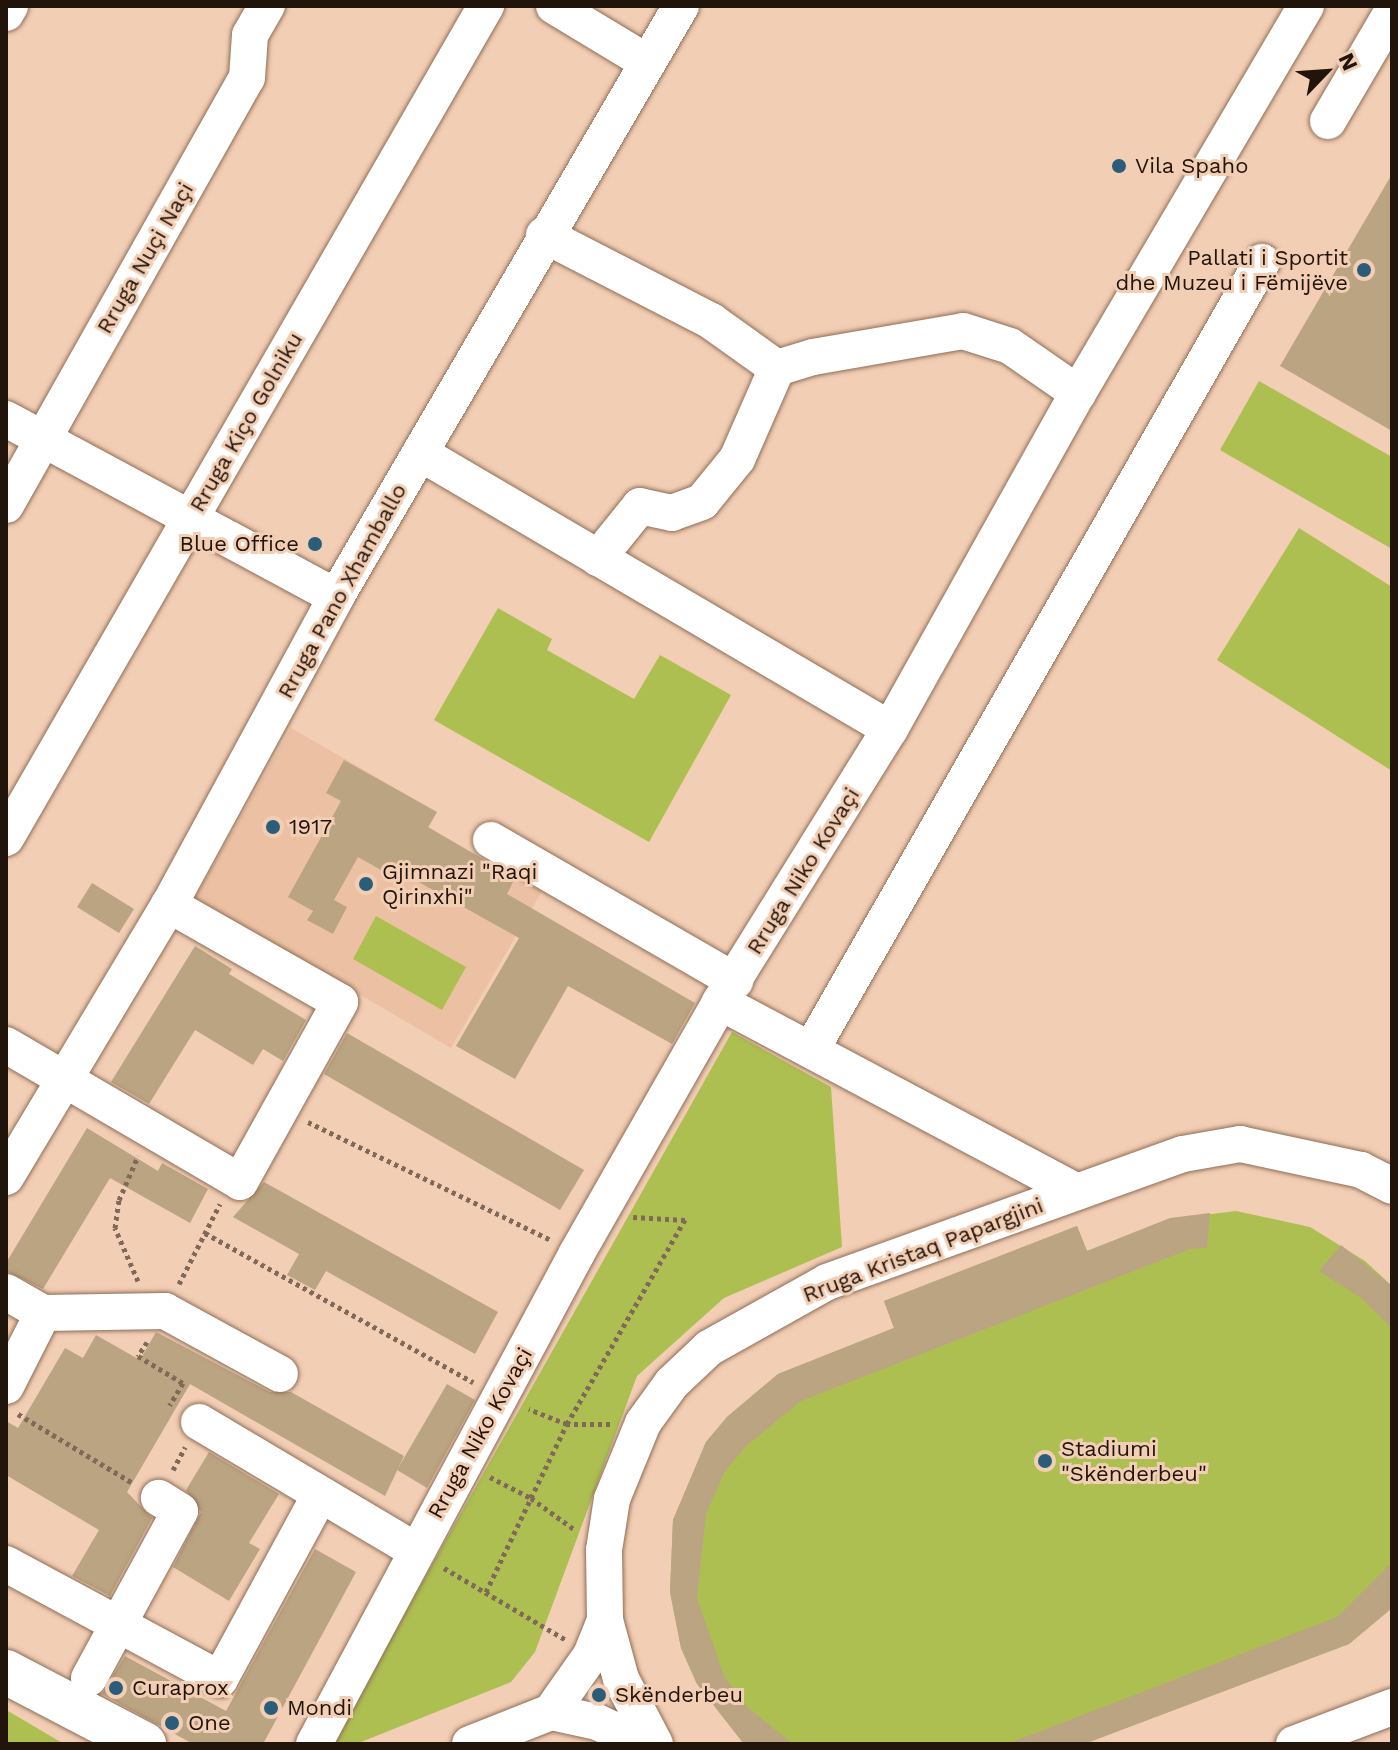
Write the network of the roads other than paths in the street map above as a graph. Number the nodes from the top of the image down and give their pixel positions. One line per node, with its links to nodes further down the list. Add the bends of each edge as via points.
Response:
1 (10, 6): 8 (street)
2 (267, 6): 16 (street, Rruga Nuçi Naçi, via 250,35 247,78)
3 (486, 6): 19 (street, Rruga Kiço Golniku)
4 (554, 6): 9 (street)
5 (681, 6): 9 (street, Rruga Pano Xhamballo)
6 (1306, 6): 14 (street, Rruga Niko Kovaçi)
7 (1392, 12): 10 (street)
8 (6, 13)
9 (647, 62): 11 (street, Rruga Pano Xhamballo)
10 (1328, 121)
11 (544, 235): 13 (street, via 711,321); 17 (street, Rruga Pano Xhamballo)
12 (1262, 262): 28 (street)
13 (777, 368): 14 (street, via 963,331 1010,346); 20 (street, via 737,459 702,502 672,513 640,506)
14 (1078, 393): 22 (street, Rruga Niko Kovaçi)
15 (6, 419): 16 (street)
16 (43, 438): 18 (street, Rruga Nuçi Naçi); 19 (street)
17 (420, 453): 20 (street); 21 (street, Rruga Pano Xhamballo)
18 (6, 505)
19 (190, 519): 21 (street); 23 (street, Rruga Kiço Golniku)
20 (598, 558): 22 (street)
21 (336, 597): 25 (street, Rruga Pano Xhamballo)
22 (890, 729): 26 (street, Rruga Niko Kovaçi)
23 (6, 838)
24 (491, 840): 26 (street)
25 (169, 905): 29 (street, Rruga Pano Xhamballo); 29 (street, via 340,1002 240,1182)
26 (727, 992): 28 (street); 40 (street, Rruga Niko Kovaçi, via 577,1253)
27 (6, 1045): 29 (street)
28 (811, 1050): 32 (street)
29 (64, 1080): 30 (street, Rruga Pano Xhamballo)
30 (6, 1177)
31 (1392, 1186): 32 (street, Rruga Kristaq Papargjini, via 1318,1158 1240,1144 1183,1154)
32 (1077, 1192): 42 (street, Rruga Kristaq Papargjini, via 827,1282 760,1315 691,1365 643,1423 612,1499 604,1550)
33 (6, 1292): 34 (street)
34 (43, 1313): 35 (street, via 165,1311); 36 (street)
35 (280, 1374)
36 (6, 1386)
37 (199, 1422): 38 (street)
38 (319, 1497): 40 (street); 43 (street, via 220,1679)
39 (159, 1498): 43 (street, via 180,1511)
40 (416, 1551): 49 (street, Rruga Niko Kovaçi)
41 (6, 1564): 43 (street)
42 (605, 1620): 47 (street, Rruga Kristaq Papargjini, via 591,1655); 52 (street, Rruga Kristaq Papargjini, via 621,1679)
43 (119, 1625): 45 (street)
44 (6, 1672): 48 (main road)
45 (89, 1678)
46 (1392, 1707): 53 (street)
47 (551, 1712): 50 (street); 51 (street, via 597,1722)
48 (144, 1744)
49 (314, 1744)
50 (470, 1744)
51 (645, 1744)
52 (655, 1744)
53 (1294, 1744)

